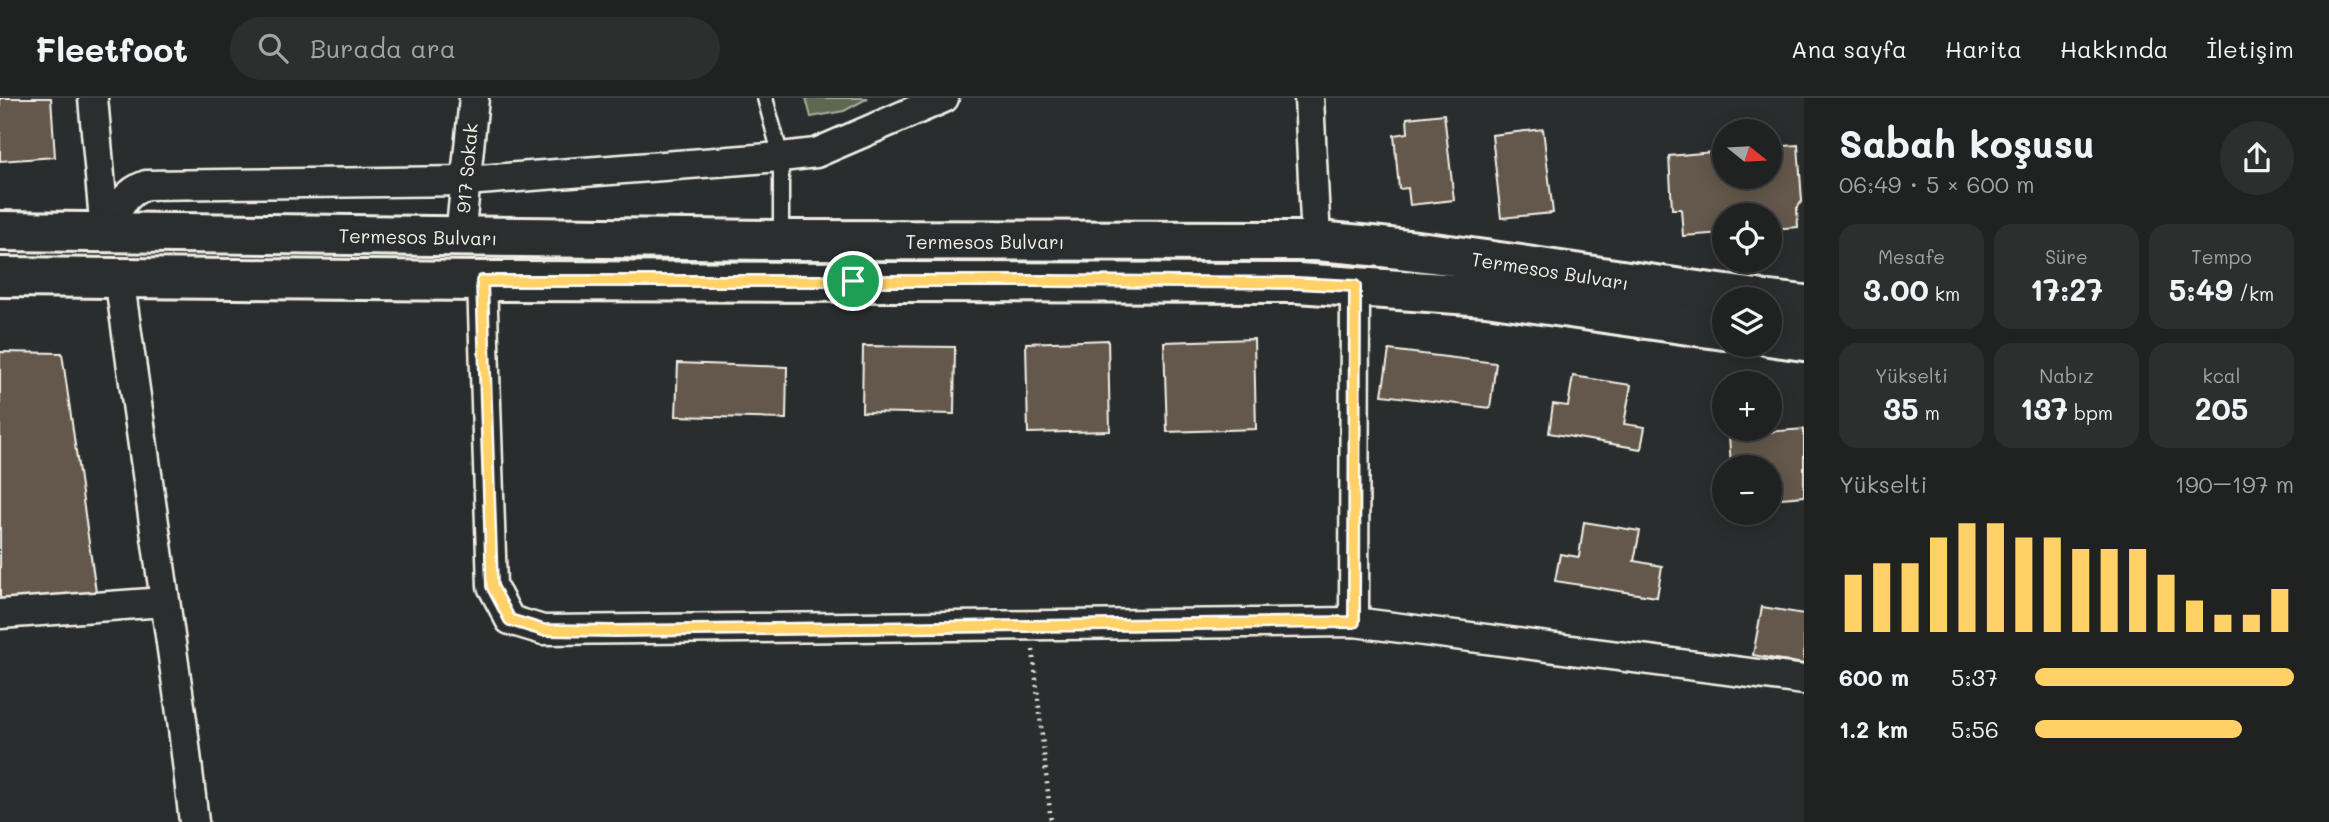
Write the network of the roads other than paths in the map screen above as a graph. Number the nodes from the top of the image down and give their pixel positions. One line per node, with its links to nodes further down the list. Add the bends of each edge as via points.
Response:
1 (93, 98): 9 (street)
2 (474, 98): 7 (street, 917 Sokak)
3 (765, 98): 6 (lane)
4 (944, 98): 6 (street, via 816,153)
5 (1309, 98): 12 (street)
6 (781, 157): 7 (street); 11 (lane)
7 (466, 181): 9 (street, via 146,185 123,199); 10 (street, 917 Sokak)
8 (0, 231): 9 (main road, Termesos Bulvarı)
9 (105, 232): 10 (main road, Termesos Bulvarı)
10 (460, 238): 11 (main road, Termesos Bulvarı)
11 (781, 240): 12 (main road, Termesos Bulvarı)
12 (1315, 241): 17 (main road, Termesos Bulvarı, via 1395,247)
13 (0, 277): 14 (main road, Termesos Bulvarı)
14 (119, 277): 15 (main road, Termesos Bulvarı); 23 (street)
15 (482, 281): 16 (main road, Termesos Bulvarı); 25 (street, via 492,586 510,620 543,630 615,631)
16 (1355, 286): 20 (main road, Termesos Bulvarı, via 1486,296); 25 (street)
17 (1712, 294)
18 (1782, 302): 19 (main road)
19 (1804, 305)
20 (1712, 328)
21 (1782, 338): 22 (main road)
22 (1804, 341)
23 (164, 603): 24 (street); 27 (street)
24 (0, 614)
25 (1354, 622): 26 (street)
26 (1804, 680)
27 (194, 822)

